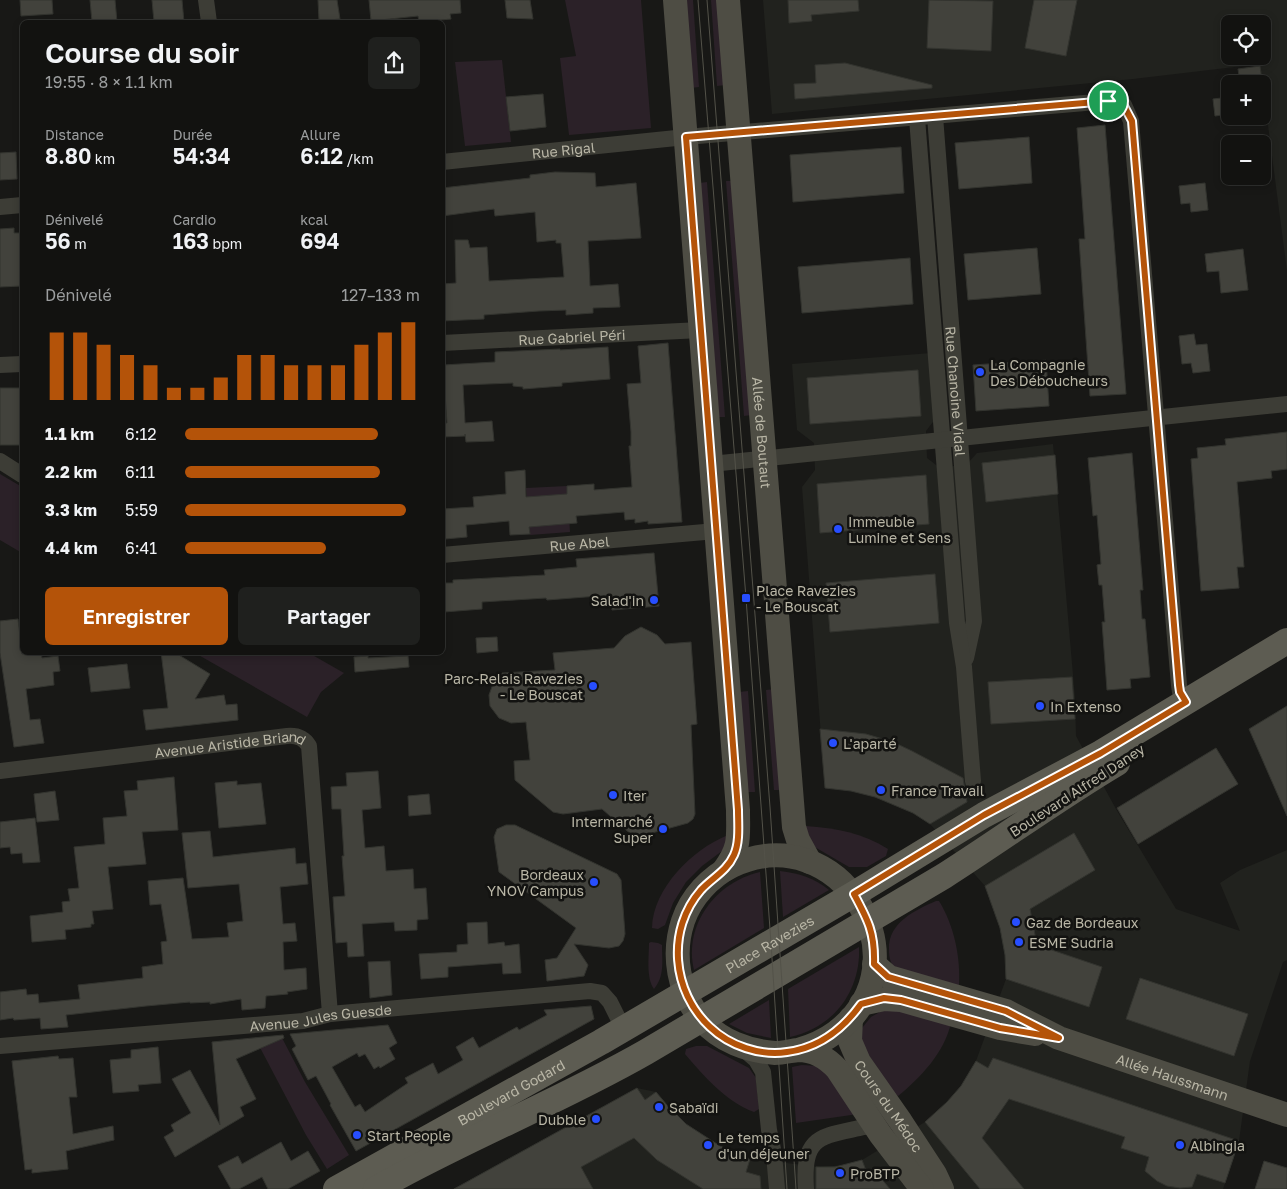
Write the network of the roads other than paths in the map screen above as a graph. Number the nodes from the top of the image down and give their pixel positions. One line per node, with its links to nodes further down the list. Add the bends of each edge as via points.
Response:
1 (206, 0): 4 (street)
2 (675, 0): 8 (main road)
3 (728, 0): 7 (main road, Allée de Boutaut)
4 (209, 20)
5 (935, 116): 6 (street, Rue Rigal); 17 (street, Rue Rigal, via 1108,101 1124,106 1132,121); 18 (street, Rue Chanoine Vidal)
6 (916, 118): 7 (street, Rue Rigal); 19 (street, Rue Chanoine Vidal)
7 (739, 133): 8 (street, Rue Rigal); 20 (main road, Allée de Boutaut)
8 (686, 137): 9 (street, Rue Rigal); 12 (main road)
9 (445, 162)
10 (20, 205): 11 (street)
11 (0, 207)
12 (700, 330): 13 (street, Rue Gabriel Péri); 22 (main road)
13 (445, 343)
14 (20, 364): 15 (street)
15 (0, 365)
16 (1287, 404): 17 (street)
17 (1156, 418): 18 (street); 29 (street, Rue Rigal, via 1179,685)
18 (959, 439): 19 (street); 28 (street, Rue Chanoine Vidal, via 974,621)
19 (942, 440): 20 (street); 28 (street, Rue Chanoine Vidal, via 957,623)
20 (764, 459): 22 (street); 32 (main road, Allée de Boutaut, via 794,827)
21 (0, 462): 23 (street)
22 (711, 464): 24 (main road)
23 (20, 474)
24 (716, 531): 25 (street, Rue Abel); 33 (main road, via 738,810 737,847)
25 (445, 555)
26 (1287, 641): 29 (main road, Boulevard Alfred Daney)
27 (1287, 660): 35 (main road, Boulevard Alfred Daney, via 1110,767 989,848)
28 (964, 667): 31 (street, Rue Chanoine Vidal)
29 (1186, 702): 34 (main road, Boulevard Alfred Daney, via 1101,753 984,815)
30 (0, 771): 39 (street, Avenue Aristide Briand, via 294,735 306,741 309,746)
31 (973, 781)
32 (810, 862): 33 (main road, via 792,857 765,856); 34 (main road, via 834,875)
33 (724, 870): 37 (main road, via 700,891 679,933 677,964)
34 (854, 894): 35 (main road); 37 (main road, Place Ravezies)
35 (869, 921): 36 (main road); 40 (main road)
36 (874, 964): 38 (main road, via 870,985); 42 (main road, Allée Haussmann, via 888,977 1006,1011)
37 (684, 993): 40 (main road); 41 (main road, Boulevard Godard)
38 (856, 1011): 42 (main road, Allée Haussmann, via 884,998 901,1000 1000,1028); 45 (main road, via 836,1032); 53 (main road, Cours du Médoc, via 850,1041 859,1062)
39 (330, 1014): 41 (street, Avenue Jules Guesde, via 590,991 602,993); 43 (street, Avenue Jules Guesde, via 303,1021)
40 (701, 1019): 44 (main road, via 718,1035); 51 (main road, Boulevard Godard, via 616,1070)
41 (623, 1028): 50 (main road, Boulevard Godard)
42 (1059, 1038): 46 (main road, Allée Haussmann)
43 (0, 1046)
44 (739, 1046): 45 (main road, via 777,1053); 49 (street, via 756,1060 764,1072)
45 (798, 1050): 47 (main road, Cours du Médoc, via 829,1059)
46 (1287, 1115)
47 (877, 1129): 48 (street, via 864,1127 816,1140 808,1154); 52 (main road, Cours du Médoc)
48 (805, 1183)
49 (777, 1184)
50 (336, 1189)
51 (376, 1189)
52 (922, 1189)
53 (942, 1189)

